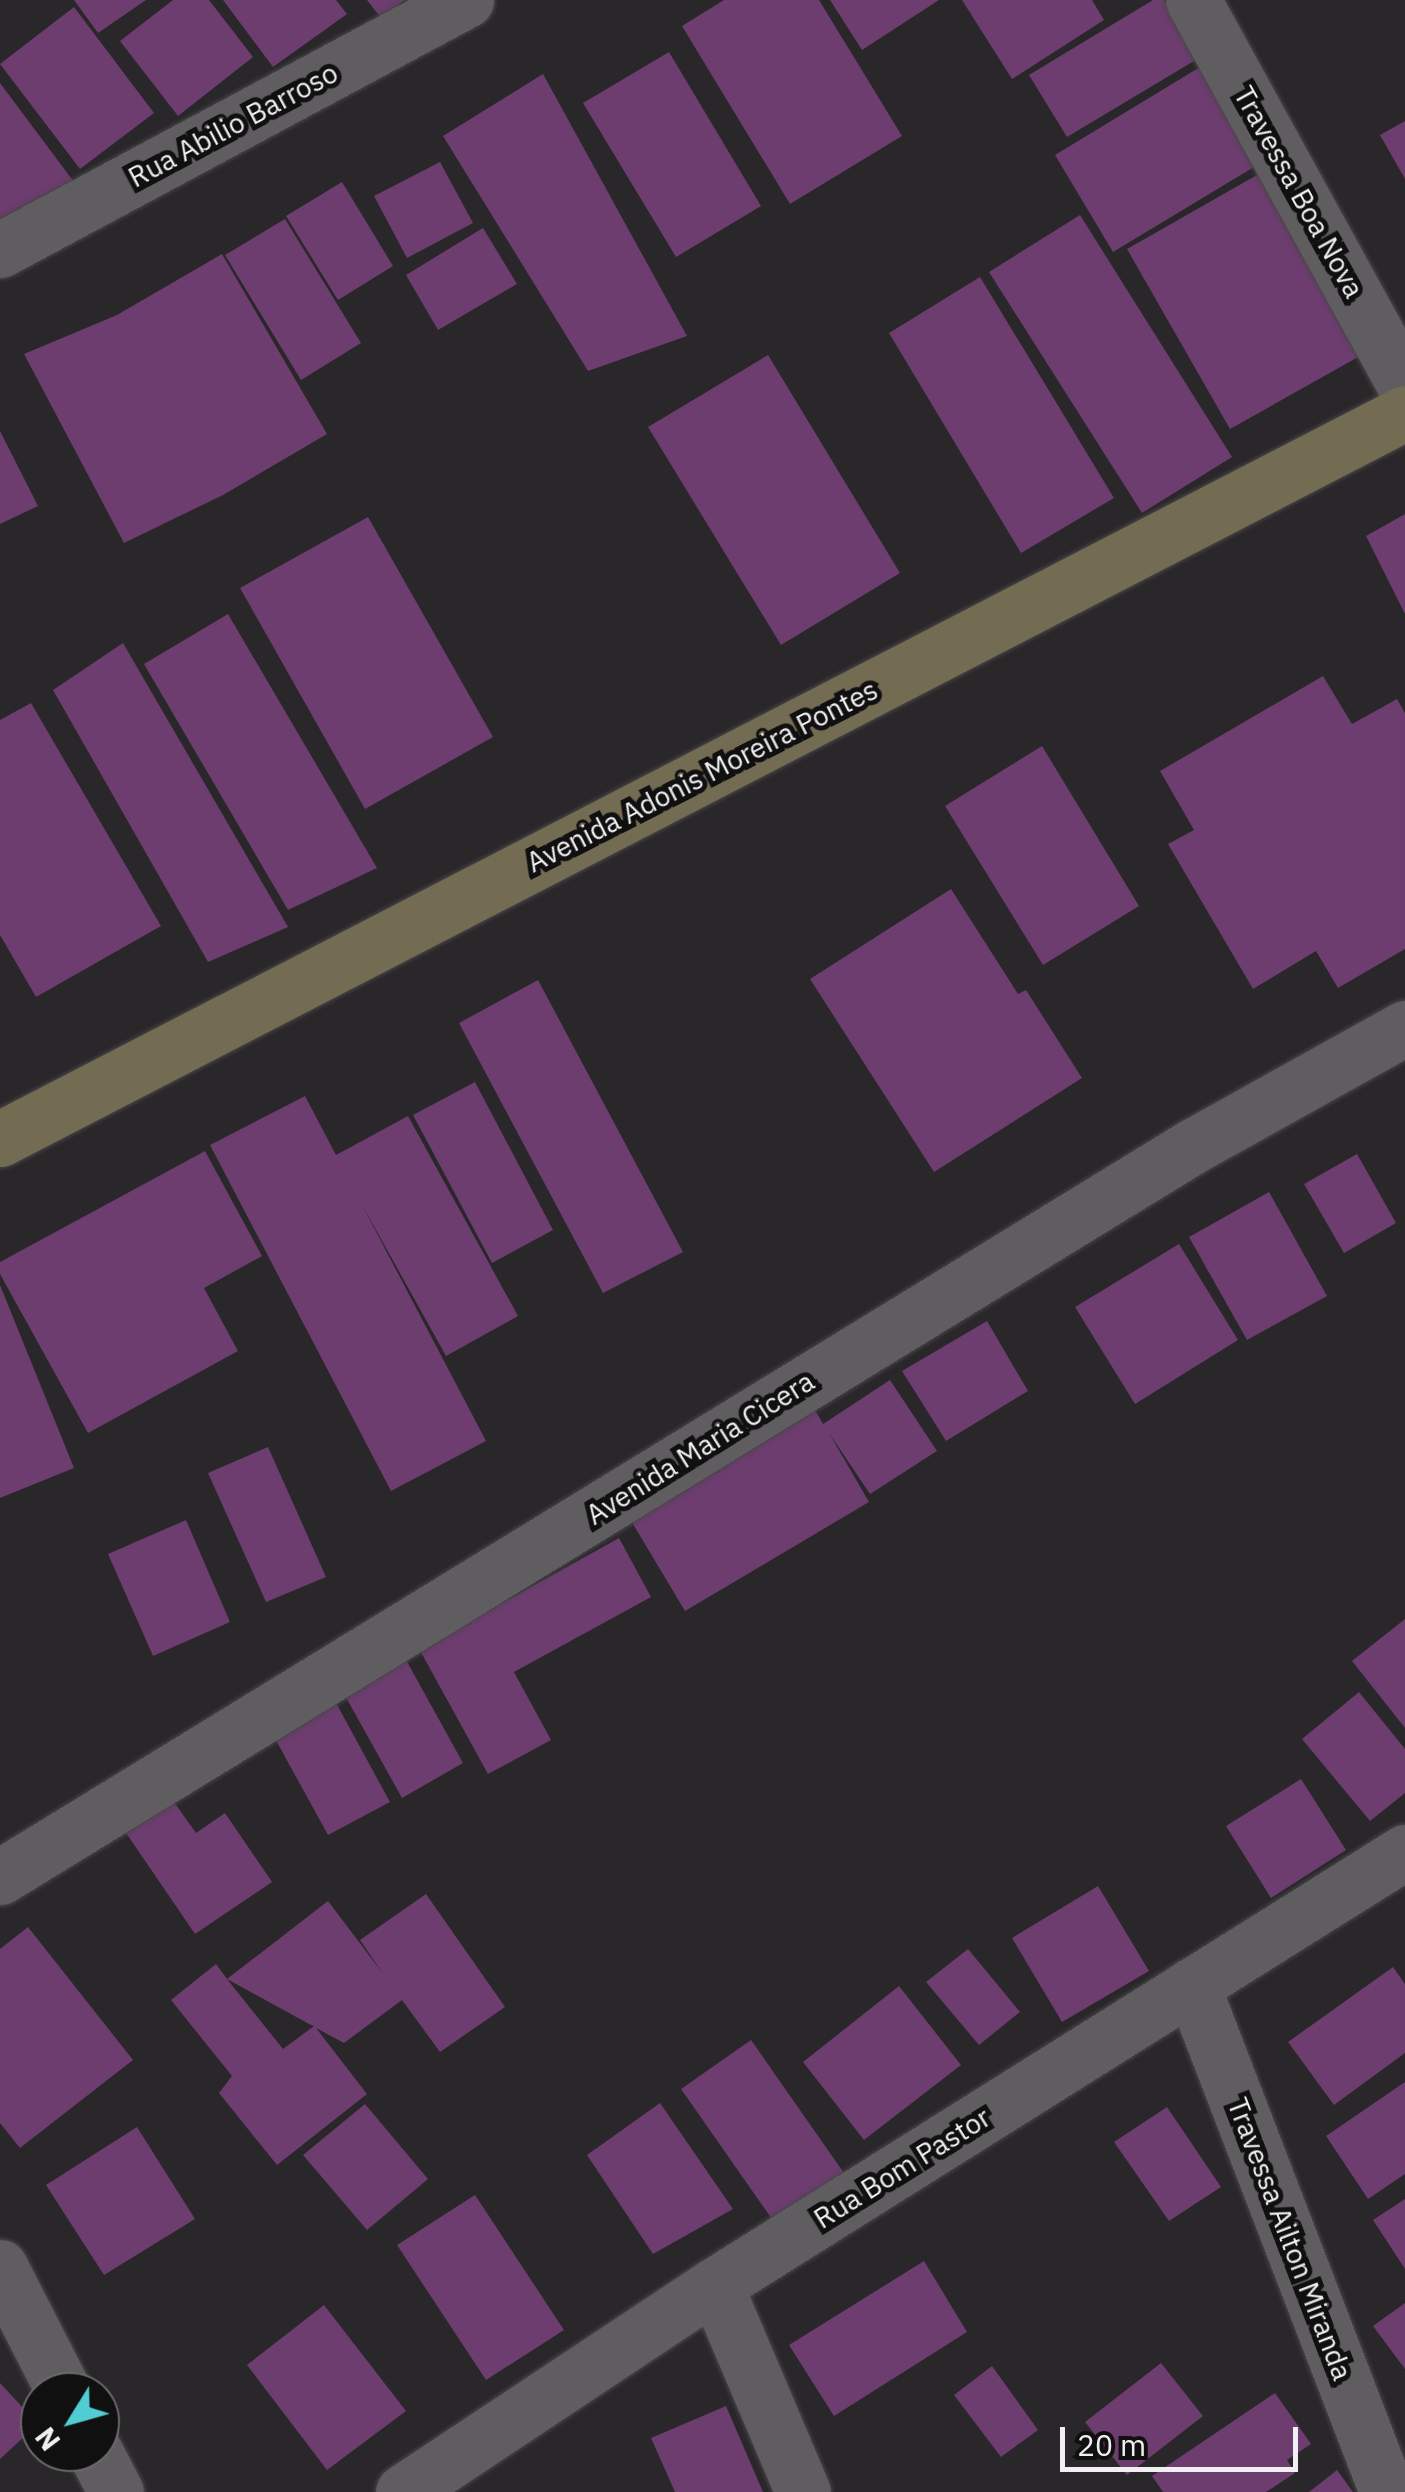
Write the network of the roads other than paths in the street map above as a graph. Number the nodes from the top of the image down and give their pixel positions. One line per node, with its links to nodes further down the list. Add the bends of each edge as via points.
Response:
1 (466, 0): 3 (street, Rua Abilio Barroso)
2 (1193, 0): 4 (street, Travessa Boa Nova)
3 (0, 250)
4 (1405, 384)
5 (1405, 413): 7 (street, Avenida Adonis Moreira Pontes)
6 (1405, 1028): 9 (street, Avenida Maria Cicera, via 1193,1146)
7 (0, 1139)
8 (1405, 1852): 10 (street, Rua Bom Pastor)
9 (0, 1877)
10 (1192, 1985): 12 (street, Rua Bom Pastor); 16 (street, Travessa Ailton Miranda)
11 (0, 2267): 13 (street)
12 (715, 2286): 14 (street, Rua Bom Pastor); 15 (street)
13 (54, 2372)
14 (403, 2492)
15 (803, 2492)
16 (1387, 2492)

